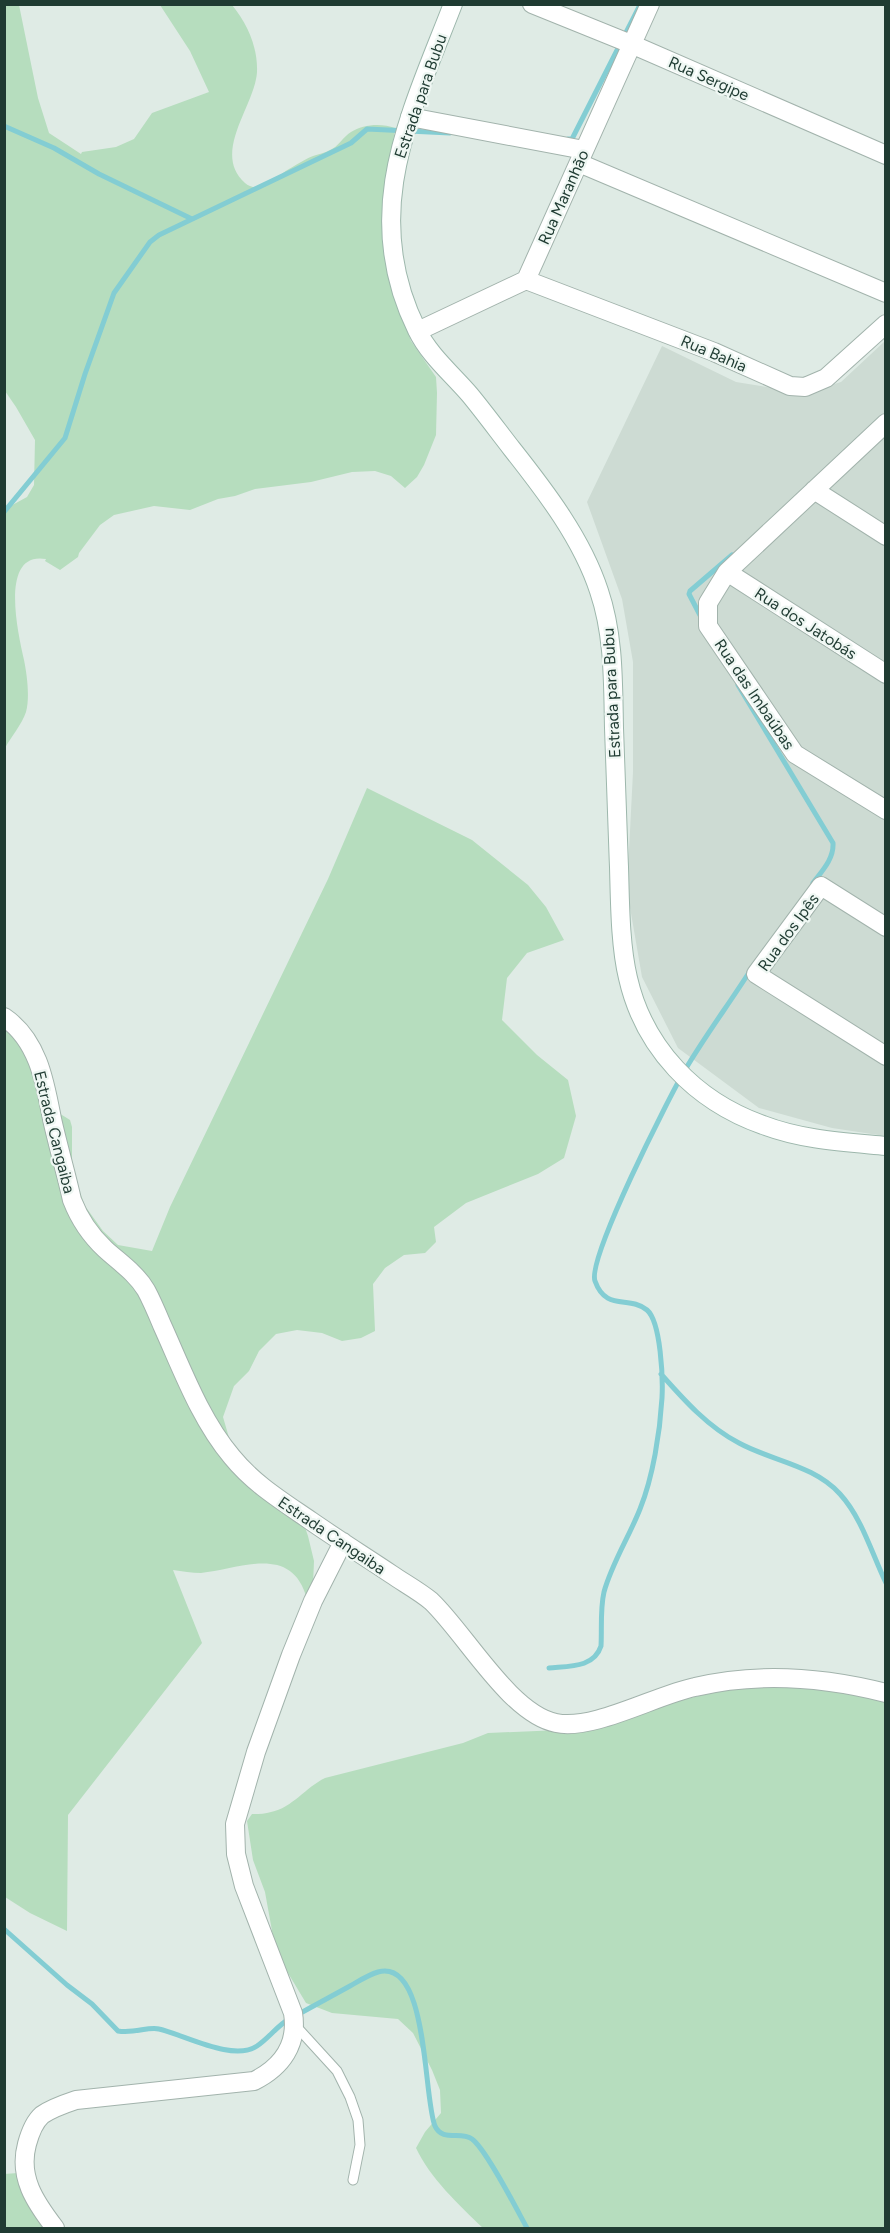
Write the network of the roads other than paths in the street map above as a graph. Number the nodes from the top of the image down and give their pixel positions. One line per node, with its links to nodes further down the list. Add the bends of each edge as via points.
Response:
1 (453, 4): 5 (street, Estrada para Bubu)
2 (532, 4): 4 (street, Rua Sergipe)
3 (650, 4): 4 (street, Rua Maranhão)
4 (631, 44): 6 (street, Rua Sergipe); 7 (street, Rua Maranhão)
5 (410, 117): 7 (street); 11 (street, Estrada para Bubu, via 397,160 389,221 398,279)
6 (885, 155)
7 (582, 156): 8 (street, Rua Maranhão); 9 (street)
8 (526, 280): 10 (street, Rua Bahia, via 714,352 790,386 805,387 826,378); 11 (street)
9 (885, 293)
10 (885, 324)
11 (418, 331): 21 (street, Estrada para Bubu, via 527,468 577,541 600,592 612,649 620,909 627,976 645,1027 671,1066 698,1089 760,1125 829,1141)
12 (885, 423): 13 (street, Rua das Imbaúbas)
13 (814, 490): 14 (street); 15 (street, Rua das Imbaúbas)
14 (885, 536)
15 (728, 572): 16 (street, Rua dos Jatobás); 17 (street, Rua das Imbaúbas, via 708,603 708,626 795,754)
16 (885, 674)
17 (885, 810)
18 (885, 927): 20 (street, Rua dos Ipês, via 821,886 756,974)
19 (4, 1017): 22 (street, Estrada Cangaiba, via 24,1037 44,1077 78,1214 102,1246 146,1291 217,1437 263,1489)
20 (885, 1056)
21 (885, 1146)
22 (343, 1542): 23 (street, Estrada Cangaiba, via 430,1601 514,1697 527,1709 557,1724 599,1719 692,1687 755,1678 812,1679); 24 (street, via 291,1655 235,1824 236,1854 244,1886)
23 (885, 1693)
24 (295, 2025): 25 (lane, via 337,2071 350,2097 358,2120 360,2145); 26 (street, via 287,2054 276,2067 254,2081 76,2100 42,2116 30,2135 24,2167 32,2195)
25 (353, 2180)
26 (55, 2229)

